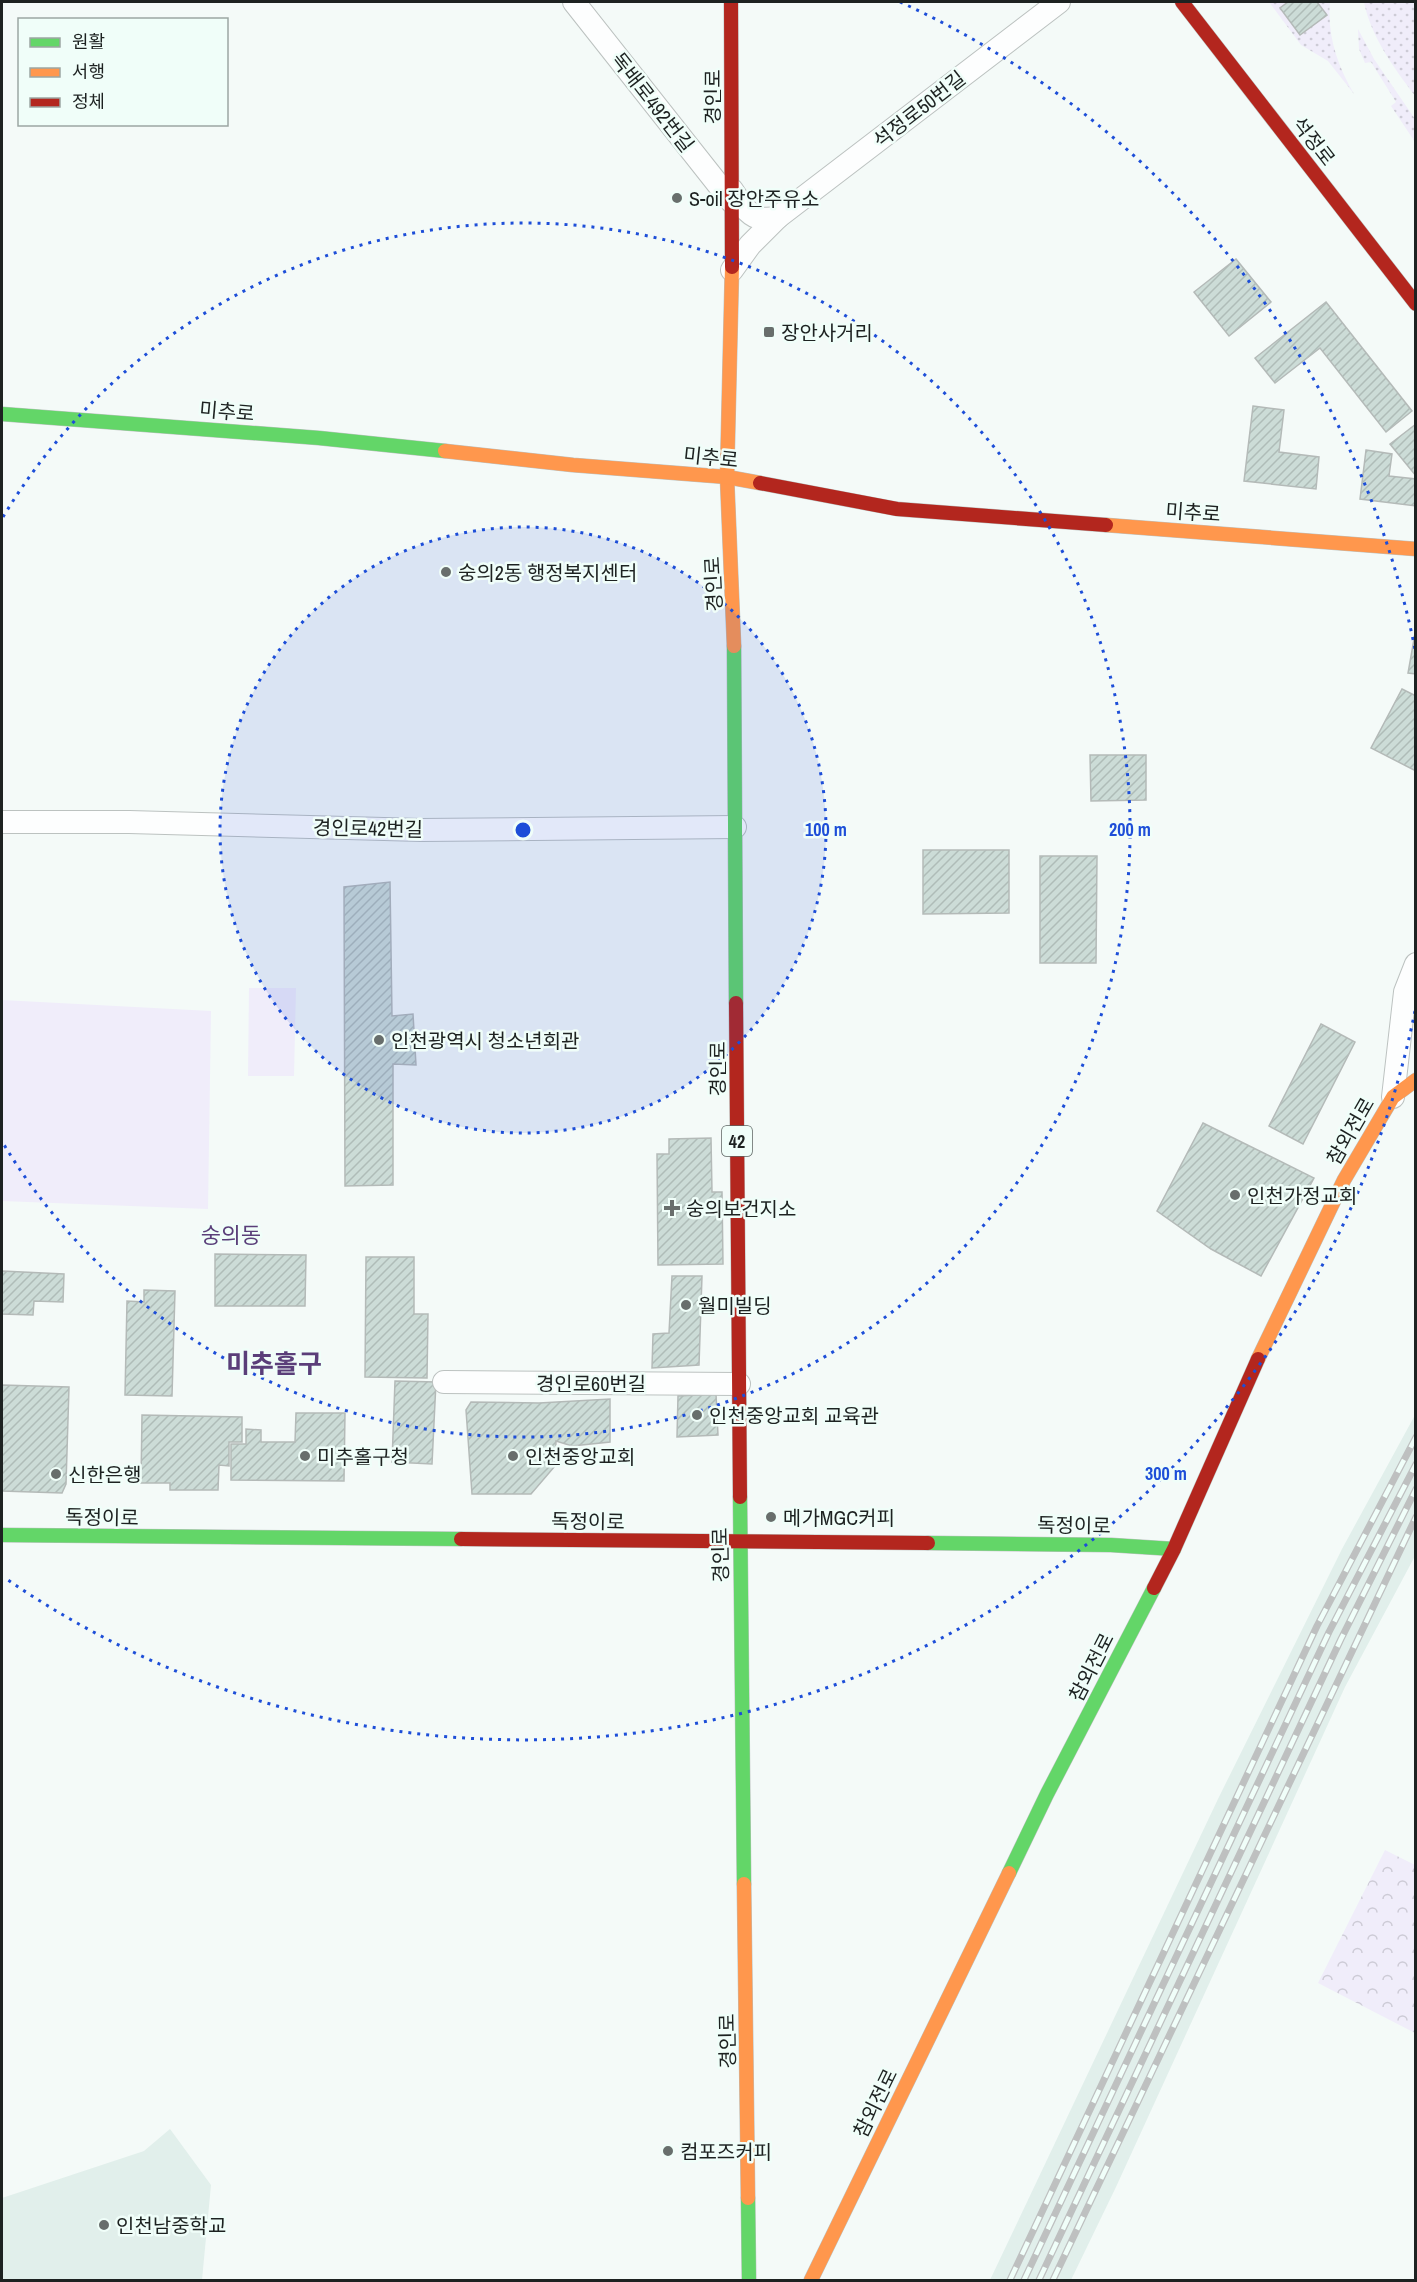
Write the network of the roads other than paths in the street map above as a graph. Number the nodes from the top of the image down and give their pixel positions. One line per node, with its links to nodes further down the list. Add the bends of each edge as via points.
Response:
1 (574, 2): 5 (street, 독배로492번길)
2 (731, 2): 5 (main road, 경인로 / 42)
3 (1059, 2): 6 (street, 석정로50번길)
4 (1182, 2): 8 (main road, 석정로)
5 (732, 196): 6 (street, 독배로492번길, via 747,212 767,220); 7 (main road, 경인로 / 42)
6 (778, 218): 7 (street, 석정로50번길, via 750,245)
7 (732, 270): 10 (main road, 경인로 / 42)
8 (1416, 304)
9 (2, 414): 10 (main road, 미추로, via 320,438)
10 (727, 477): 11 (main road, 미추로, via 897,508); 13 (main road, 경인로 / 42, via 734,627)
11 (1416, 549)
12 (2, 822): 13 (street, 경인로42번길, via 421,830)
13 (735, 827): 18 (main road, 경인로 / 42)
14 (1416, 964): 16 (street, via 1405,992)
15 (1416, 1080): 16 (main road, 참외전로)
16 (1393, 1096): 21 (main road, 참외전로, via 1344,1180 1275,1320)
17 (444, 1382): 18 (street, 경인로60번길)
18 (739, 1384): 20 (main road, 경인로 / 42)
19 (2, 1535): 20 (main road, 독정이로)
20 (740, 1542): 21 (main road, 독정이로); 22 (main road, 경인로 / 42)
21 (1174, 1549): 23 (main road, 참외전로, via 1047,1794)
22 (749, 2280)
23 (811, 2280)

